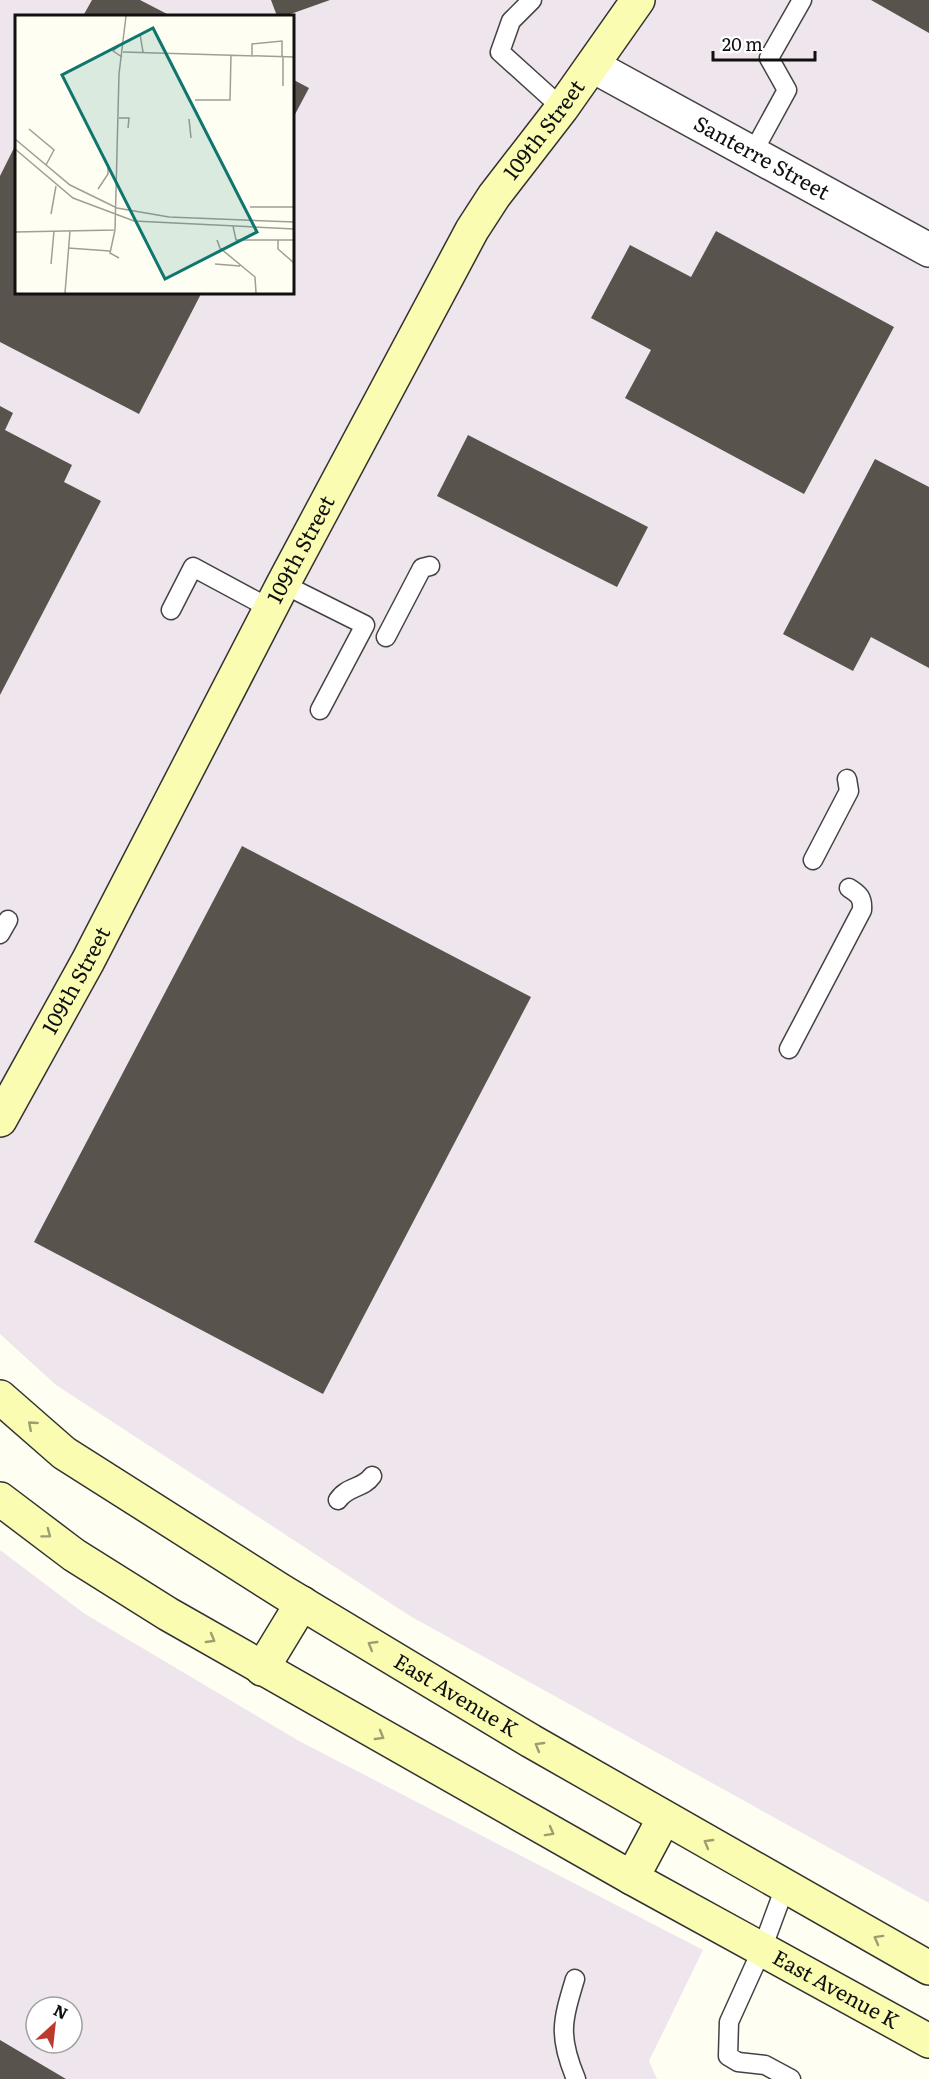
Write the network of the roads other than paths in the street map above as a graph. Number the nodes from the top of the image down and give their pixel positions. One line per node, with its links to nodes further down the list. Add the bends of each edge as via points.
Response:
1 (532, 0): 5 (lane, via 511,21 500,52)
2 (638, 0): 4 (street, 109th Street)
3 (801, 0): 6 (lane, via 769,58 787,90)
4 (593, 66): 5 (street, 109th Street); 6 (street, Santerre Street)
5 (562, 108): 9 (street, 109th Street, via 472,230)
6 (752, 154): 7 (street, Santerre Street)
7 (929, 250)
8 (430, 566): 11 (lane, via 422,568)
9 (277, 597): 10 (lane, via 193,567); 12 (lane, via 365,625); 17 (street, 109th Street)
10 (171, 610)
11 (386, 637)
12 (320, 710)
13 (847, 779): 14 (lane, via 849,791)
14 (813, 860)
15 (849, 888): 16 (lane, via 862,898 862,910)
16 (789, 1049)
17 (0, 1120)
18 (0, 1397): 22 (street, East Avenue K, one-way to 18, via 64,1453)
19 (372, 1476): 21 (lane)
20 (0, 1499): 23 (street, East Avenue K, one-way to 23, via 74,1554)
21 (338, 1500)
22 (302, 1603): 23 (street); 24 (street, East Avenue K, one-way to 22)
23 (262, 1669): 25 (street, East Avenue K, one-way to 25)
24 (664, 1818): 25 (street); 26 (street, East Avenue K, one-way to 24)
25 (632, 1878): 27 (street, East Avenue K)
26 (785, 1887): 27 (lane); 28 (street, East Avenue K, one-way to 26)
27 (762, 1949): 30 (street, East Avenue K); 32 (lane, via 729,2022 728,2056 738,2062 765,2065)
28 (929, 1968)
29 (575, 1979): 31 (lane, via 562,2032)
30 (929, 2041)
31 (576, 2079)
32 (791, 2079)

